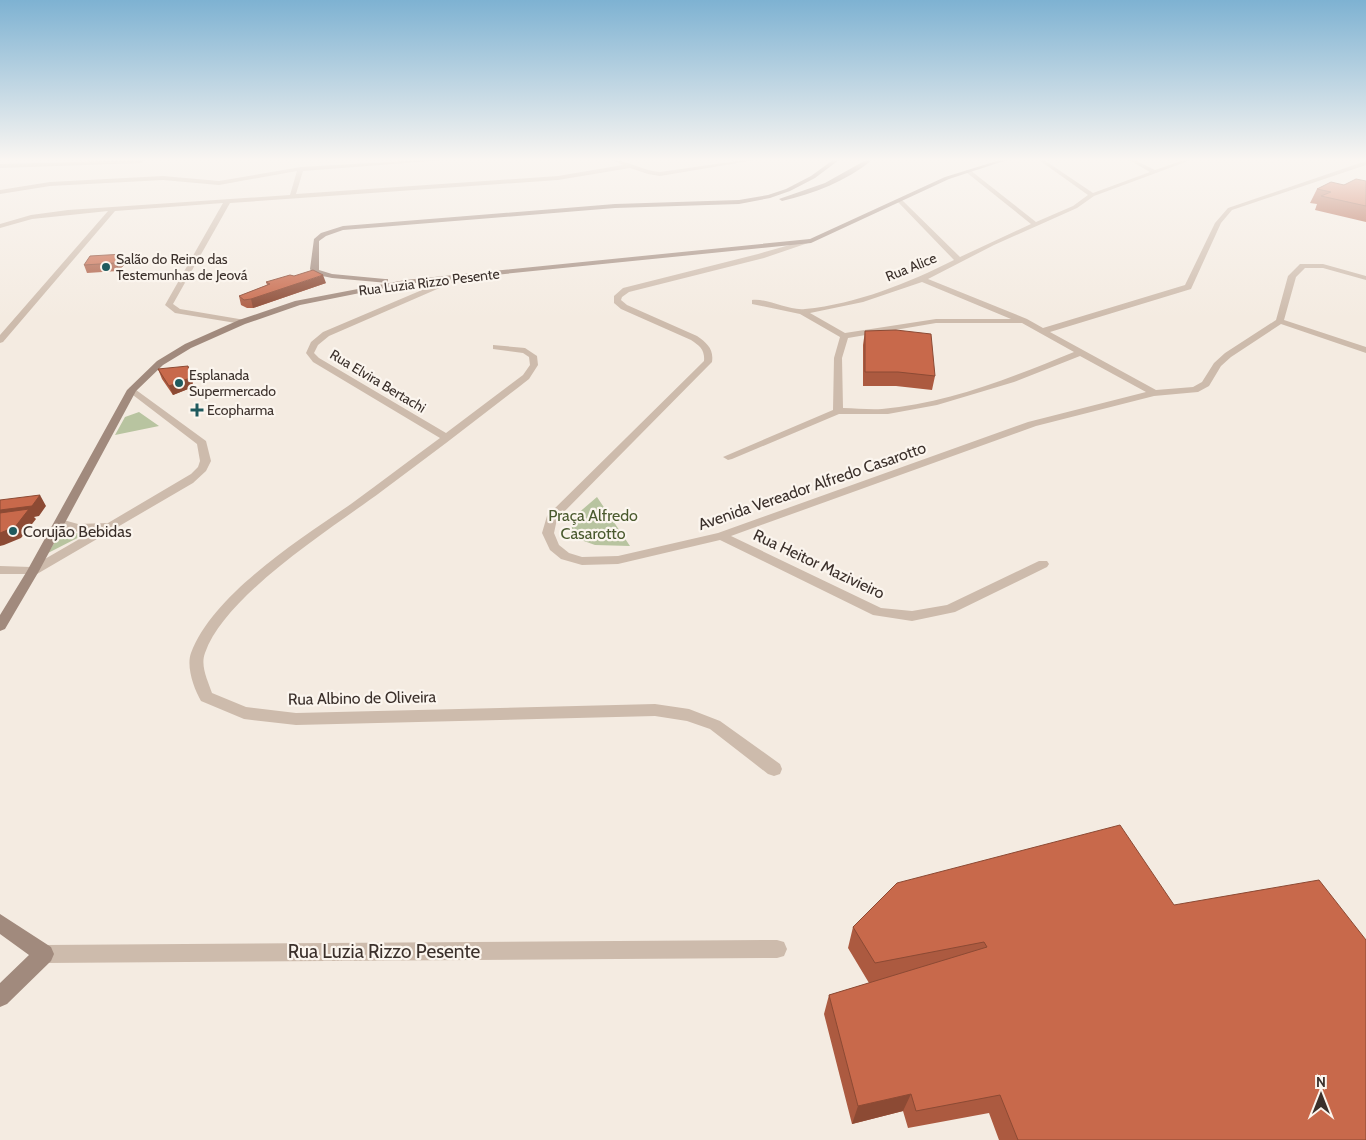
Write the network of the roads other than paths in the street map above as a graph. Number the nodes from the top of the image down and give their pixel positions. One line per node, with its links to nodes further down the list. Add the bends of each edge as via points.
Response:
1 (62, 213): 11 (street)
2 (109, 213): 30 (street)
3 (221, 213): 27 (street, via 168,305 178,311)
4 (541, 213): 16 (street, via 328,232 316,240 314,268 322,274)
5 (873, 213): 12 (street, Avenida Vereador Alfredo Casarotto)
6 (912, 213): 14 (street)
7 (1021, 213): 10 (street)
8 (1062, 213): 10 (street, Rua Alice)
9 (1224, 213): 28 (street, via 1188,287)
10 (1036, 225): 14 (street, Rua Alice)
11 (0, 226)
12 (811, 241): 13 (street, Rua Luzia Rizzo Pesente); 15 (street, Avenida Vereador Alfredo Casarotto)
13 (729, 248): 15 (street); 17 (street, Rua Luzia Rizzo Pesente)
14 (958, 260): 19 (street, Rua Alice)
15 (737, 262): 41 (street, Avenida Vereador Alfredo Casarotto, via 626,290 618,296 624,307 699,342 709,353 708,362 564,502 551,518 548,533 554,546 565,556 582,561 618,560)
16 (345, 278): 20 (street); 21 (street, via 352,284)
17 (455, 278): 20 (street, Rua Luzia Rizzo Pesente); 22 (street, Rua Elvira Bertachi)
18 (1366, 278): 26 (street, via 1323,266 1303,266 1292,276)
19 (922, 279): 24 (street, Rua Alice, via 860,300); 25 (street)
20 (405, 282): 21 (street, Rua Luzia Rizzo Pesente); 22 (street, via 420,288)
21 (349, 292): 27 (street, Rua Luzia Rizzo Pesente, via 298,303)
22 (415, 296): 37 (street, Rua Elvira Bertachi, via 326,334 310,352 316,360)
23 (755, 302): 24 (street)
24 (803, 312): 29 (street)
25 (1024, 321): 28 (street); 29 (street, via 936,321)
26 (1280, 321): 32 (street); 35 (street, Avenida Vereador Alfredo Casarotto, via 1228,355 1217,365 1206,384 1195,390)
27 (242, 322): 34 (street, Rua Luzia Rizzo Pesente, via 167,358)
28 (1043, 331): 33 (street)
29 (844, 336): 36 (street, via 838,358)
30 (0, 340)
31 (496, 347): 37 (street, Rua Albino de Oliveira, via 525,351 533,356 534,365 526,377)
32 (1366, 350)
33 (1082, 352): 35 (street); 36 (street, via 1009,381 929,404 886,412)
34 (132, 390): 39 (street, Rua Luzia Rizzo Pesente); 40 (street, via 202,443 207,456 205,467 189,481)
35 (1154, 393): 41 (street, Avenida Vereador Alfredo Casarotto, via 1032,424)
36 (838, 411): 38 (street)
37 (447, 438): 46 (street, Rua Albino de Oliveira, via 269,570 224,610 197,655 198,674 206,697 244,713 296,719 654,710 689,716 715,725)
38 (728, 457)
39 (60, 523): 40 (street, via 78,528); 44 (street, Rua Luzia Rizzo Pesente)
40 (112, 526): 44 (street)
41 (721, 536): 42 (street, Rua Heitor Mazivieiro, via 878,612 912,616 950,609)
42 (1043, 564)
43 (0, 570): 44 (street)
44 (33, 571): 45 (street, Rua Luzia Rizzo Pesente)
45 (0, 626)
46 (774, 769)
47 (0, 923): 49 (street)
48 (778, 949): 49 (street, Rua Luzia Rizzo Pesente)
49 (44, 954): 50 (street)
50 (0, 997)

